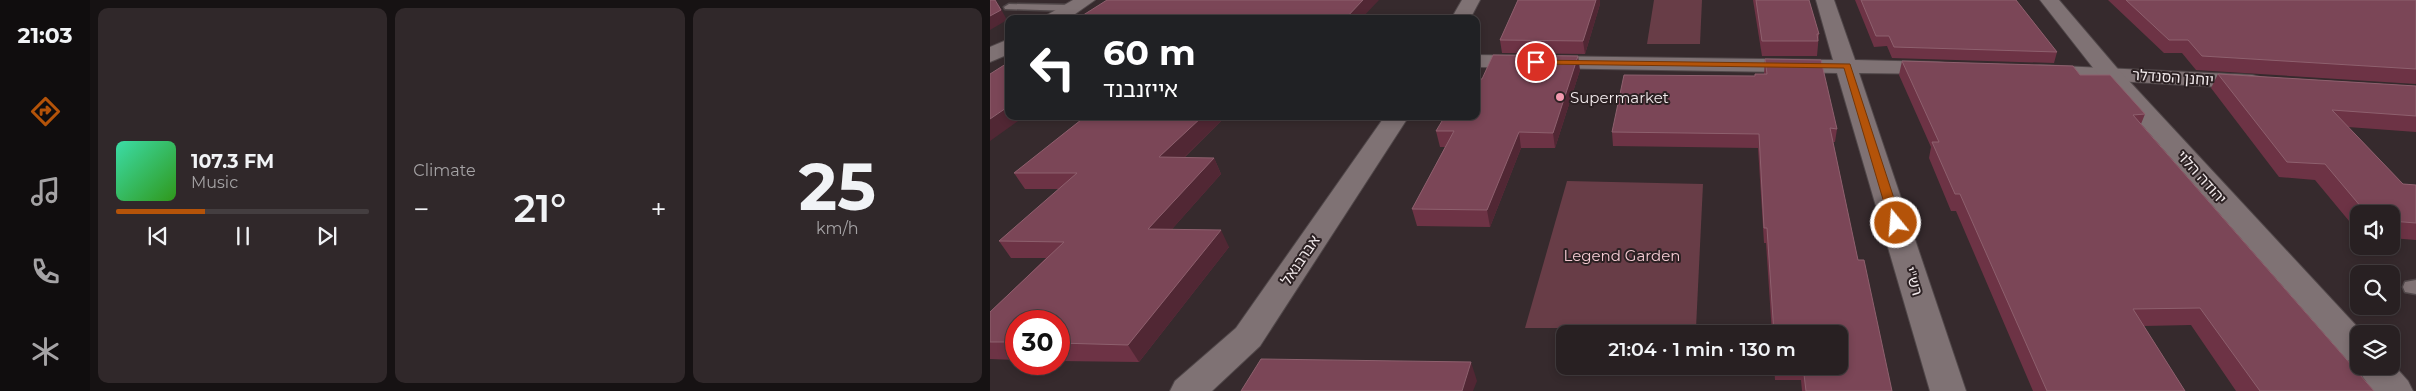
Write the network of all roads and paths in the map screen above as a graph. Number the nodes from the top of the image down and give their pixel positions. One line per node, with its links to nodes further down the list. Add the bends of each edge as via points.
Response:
1 (1471, 0): 7 (street)
2 (1825, 0): 11 (street, רש"י)
3 (2049, 0): 14 (street, יהודה הלוי)
4 (1080, 4): 5 (lane); 6 (street)
5 (1009, 7)
6 (1061, 15)
7 (1462, 15)
8 (1005, 47): 9 (street)
9 (990, 56)
10 (1480, 61): 11 (street)
11 (1847, 65): 12 (street); 20 (street, רש"י)
12 (1962, 69)
13 (2020, 70): 14 (street, יוחנן הסנדלר)
14 (2109, 73): 15 (street, יוחנן הסנדלר); 17 (street, יהודה הלוי)
15 (2276, 83)
16 (1394, 120): 19 (street, אברבנאל, via 1248,337)
17 (2350, 341)
18 (2381, 375): 21 (street)
19 (1188, 391)
20 (1948, 391)
21 (2395, 391)

